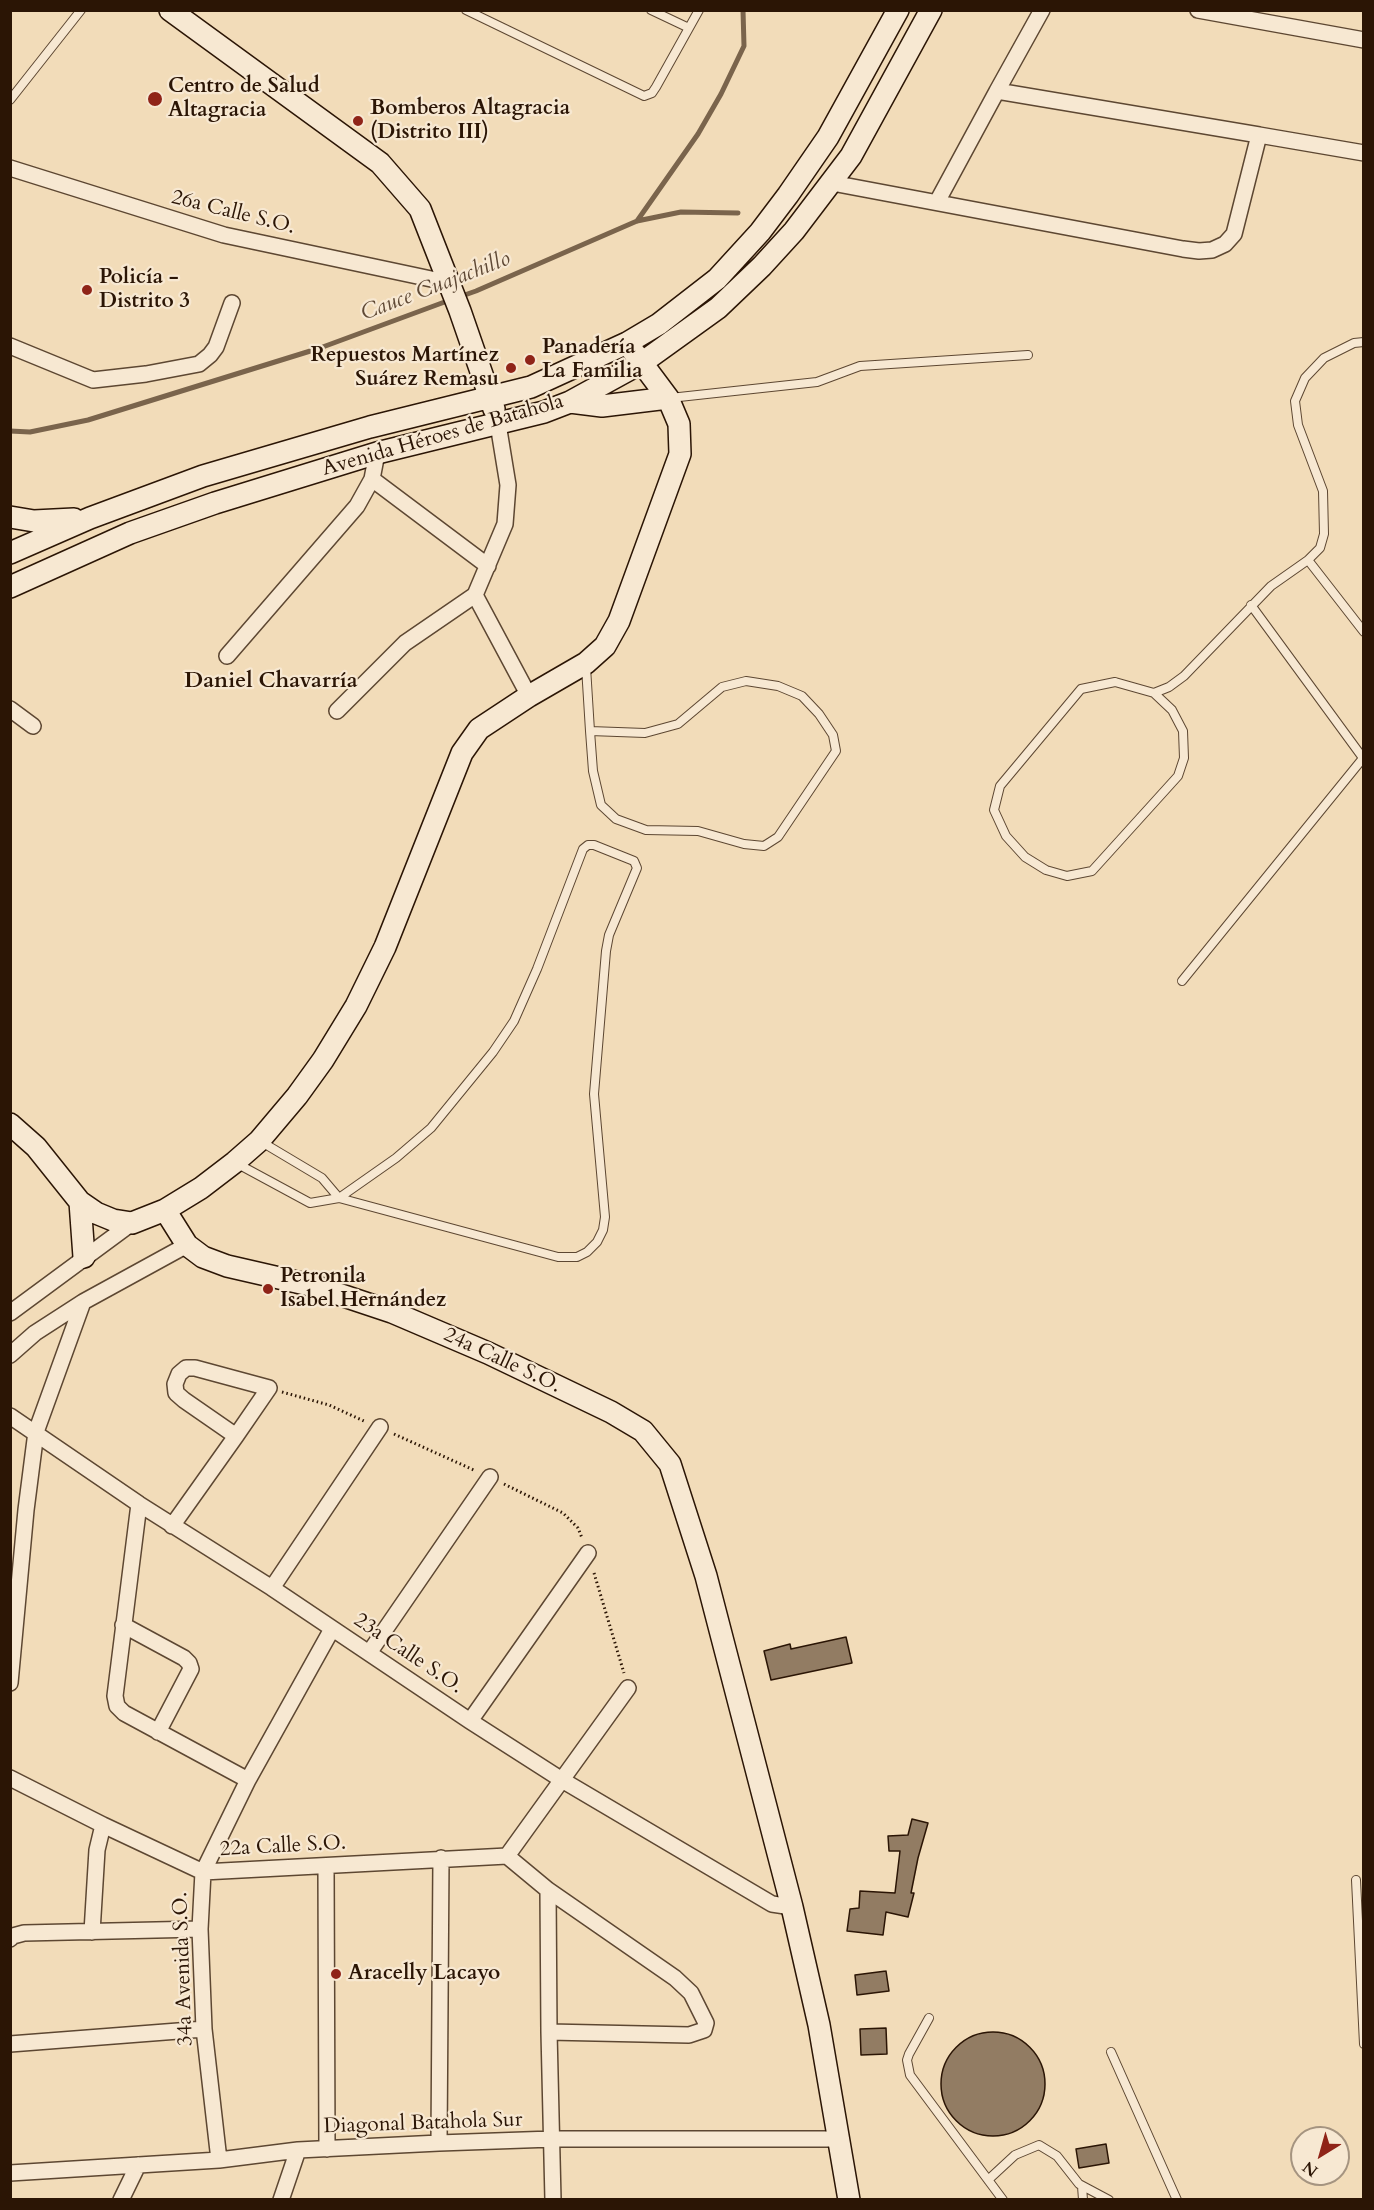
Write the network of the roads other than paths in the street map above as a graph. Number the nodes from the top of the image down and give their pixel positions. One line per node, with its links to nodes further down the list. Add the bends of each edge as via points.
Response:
1 (81, 10): 13 (lane)
2 (171, 10): 19 (street, via 380,163 420,209)
3 (466, 10): 10 (lane, via 644,96 656,87)
4 (651, 10): 10 (lane)
5 (699, 10): 10 (lane)
6 (898, 10): 22 (street, Avenida Héroes de Batahola, via 828,137 760,232 717,279 659,324)
7 (931, 10): 17 (street, Avenida Héroes de Batahola, via 851,156)
8 (1042, 10): 12 (street)
9 (1198, 10): 11 (street)
10 (689, 28)
11 (1364, 40)
12 (997, 91): 14 (street); 18 (street)
13 (10, 100)
14 (1259, 135): 15 (street); 18 (street, via 1234,234 1212,250 1183,249)
15 (1364, 153)
16 (10, 168): 19 (street, 26a Calle S.O., via 224,235)
17 (832, 183): 18 (street); 25 (street, Avenida Héroes de Batahola, via 794,231 718,308)
18 (937, 202)
19 (451, 287): 26 (street)
20 (232, 303): 23 (street, via 216,347 199,364 93,380)
21 (1364, 342): 35 (lane, via 1324,358 1305,378 1295,401 1298,425 1323,491 1324,534 1320,548)
22 (627, 343): 25 (street); 26 (street, Avenida Héroes de Batahola, via 531,387)
23 (10, 346)
24 (1028, 355): 27 (lane, via 860,366 817,382)
25 (643, 363): 27 (street); 28 (street, Avenida Héroes de Batahola)
26 (491, 397): 29 (street); 33 (street, Avenida Héroes de Batahola, via 370,427 203,476)
27 (668, 398): 28 (street, via 602,406); 43 (street, via 679,424 680,454 619,621 605,646)
28 (570, 402): 29 (street, Avenida Héroes de Batahola)
29 (498, 424): 30 (street, Avenida Héroes de Batahola); 36 (street, via 508,485 505,524)
30 (377, 453): 31 (street); 37 (street, Avenida Héroes de Batahola, via 130,533)
31 (372, 479): 36 (street); 42 (street, via 344,522)
32 (10, 517): 33 (street, via 34,521)
33 (90, 518): 34 (street, Avenida Héroes de Batahola)
34 (13, 547): 37 (street)
35 (1308, 560): 40 (lane); 41 (lane)
36 (488, 566): 39 (street)
37 (36, 574): 38 (street, Avenida Héroes de Batahola)
38 (12, 583)
39 (475, 595): 45 (street); 47 (street, via 405,643)
40 (1251, 605): 44 (lane, via 1184,676); 50 (lane)
41 (1364, 632)
42 (227, 656)
43 (586, 663): 45 (street); 49 (lane)
44 (1154, 693): 44 (lane, via 1172,710 1183,731 1184,758 1178,776 1092,871 1067,876 1046,870 1025,857 1006,836 994,810 1000,786 1080,688 1115,681)
45 (529, 696): 53 (street, via 479,729 462,753 385,946 356,1006 323,1060)
46 (10, 709): 48 (street)
47 (337, 711)
48 (33, 726)
49 (590, 731): 49 (lane, via 601,805 616,819 646,830 698,831 764,846 778,837 836,751 833,735 802,696 778,686 746,681 722,687 678,724 645,733)
50 (1363, 758): 51 (lane)
51 (1182, 981)
52 (10, 1124): 56 (street, via 36,1147)
53 (259, 1141): 54 (street); 55 (lane, via 322,1178)
54 (235, 1162): 55 (lane, via 310,1203); 57 (street)
55 (339, 1198): 55 (lane, via 558,1257 577,1257 597,1242 605,1217 594,1094 603,982 609,935 637,868 634,861 594,845 583,849 537,969 513,1021 493,1052 431,1128)
56 (80, 1202): 58 (street, via 96,1214); 60 (street)
57 (165, 1210): 58 (street); 59 (street)
58 (132, 1223): 60 (street)
59 (187, 1245): 61 (street); 90 (street, 24a Calle S.O., via 226,1266 314,1286 392,1312 488,1353 643,1431 670,1464 706,1576)
60 (84, 1257): 62 (street)
61 (83, 1302): 63 (street, via 35,1333); 66 (street)
62 (10, 1313)
63 (10, 1355)
64 (10, 1416): 66 (street, 23a Calle S.O.)
65 (380, 1427): 72 (street)
66 (36, 1432): 69 (street, 23a Calle S.O.); 76 (street)
67 (236, 1436): 67 (street, via 269,1388 186,1368 174,1384 176,1393); 70 (street)
68 (490, 1477): 75 (street)
69 (139, 1504): 70 (street, 23a Calle S.O.); 73 (street)
70 (172, 1526): 72 (street, 23a Calle S.O.)
71 (588, 1553): 78 (street)
72 (272, 1588): 74 (street, 23a Calle S.O.)
73 (123, 1625): 79 (street, via 117,1706); 79 (street, via 184,1658 191,1669)
74 (332, 1629): 75 (street, 23a Calle S.O.); 81 (street, 34a Avenida S.O.)
75 (369, 1653): 78 (street, 23a Calle S.O.)
76 (10, 1683)
77 (628, 1688): 82 (street)
78 (470, 1721): 82 (street, 23a Calle S.O.)
79 (158, 1732): 81 (street)
80 (10, 1779): 83 (street, 22a Calle S.O.)
81 (248, 1780): 87 (street, 34a Avenida S.O.)
82 (562, 1780): 84 (street); 90 (street, 23a Calle S.O., via 772,1904)
83 (103, 1825): 87 (street, 22a Calle S.O.); 92 (street, via 97,1850)
84 (507, 1856): 85 (street, 22a Calle S.O.); 89 (street)
85 (441, 1858): 86 (street, 22a Calle S.O.); 103 (street)
86 (326, 1867): 87 (street, 22a Calle S.O.); 104 (street)
87 (203, 1872): 91 (street, 34a Avenida S.O.)
88 (1356, 1880): 94 (lane)
89 (548, 1890): 97 (street); 97 (street, via 675,1978 691,1993 706,2022 704,2030 688,2035)
90 (792, 1907): 102 (street, via 819,2025)
91 (200, 1929): 92 (street); 96 (street, 34a Avenida S.O.)
92 (92, 1932): 93 (street, via 24,1933)
93 (10, 1939)
94 (1361, 1955): 99 (lane)
95 (928, 2018): 109 (lane, via 907,2060 910,2075)
96 (204, 2029): 98 (street); 106 (street, 34a Avenida S.O.)
97 (549, 2032): 101 (street)
98 (10, 2044)
99 (1364, 2044)
100 (1111, 2052): 118 (lane)
101 (552, 2139): 102 (street, Diagonal Batahola Sur); 103 (street, Diagonal Batahola Sur); 113 (street)
102 (839, 2139): 114 (street)
103 (439, 2143): 104 (street, Diagonal Batahola Sur)
104 (327, 2149): 105 (street, Diagonal Batahola Sur)
105 (298, 2150): 106 (street, Diagonal Batahola Sur); 112 (street)
106 (219, 2160): 107 (street, Diagonal Batahola Sur)
107 (138, 2165): 108 (street, Diagonal Batahola Sur); 111 (street)
108 (10, 2174)
109 (988, 2180): 110 (lane, via 1015,2155 1039,2145 1057,2156); 115 (lane)
110 (1082, 2186): 116 (lane); 117 (lane)
111 (121, 2199)
112 (281, 2199)
113 (554, 2199)
114 (849, 2199)
115 (1004, 2199)
116 (1083, 2199)
117 (1109, 2199)
118 (1178, 2199)

